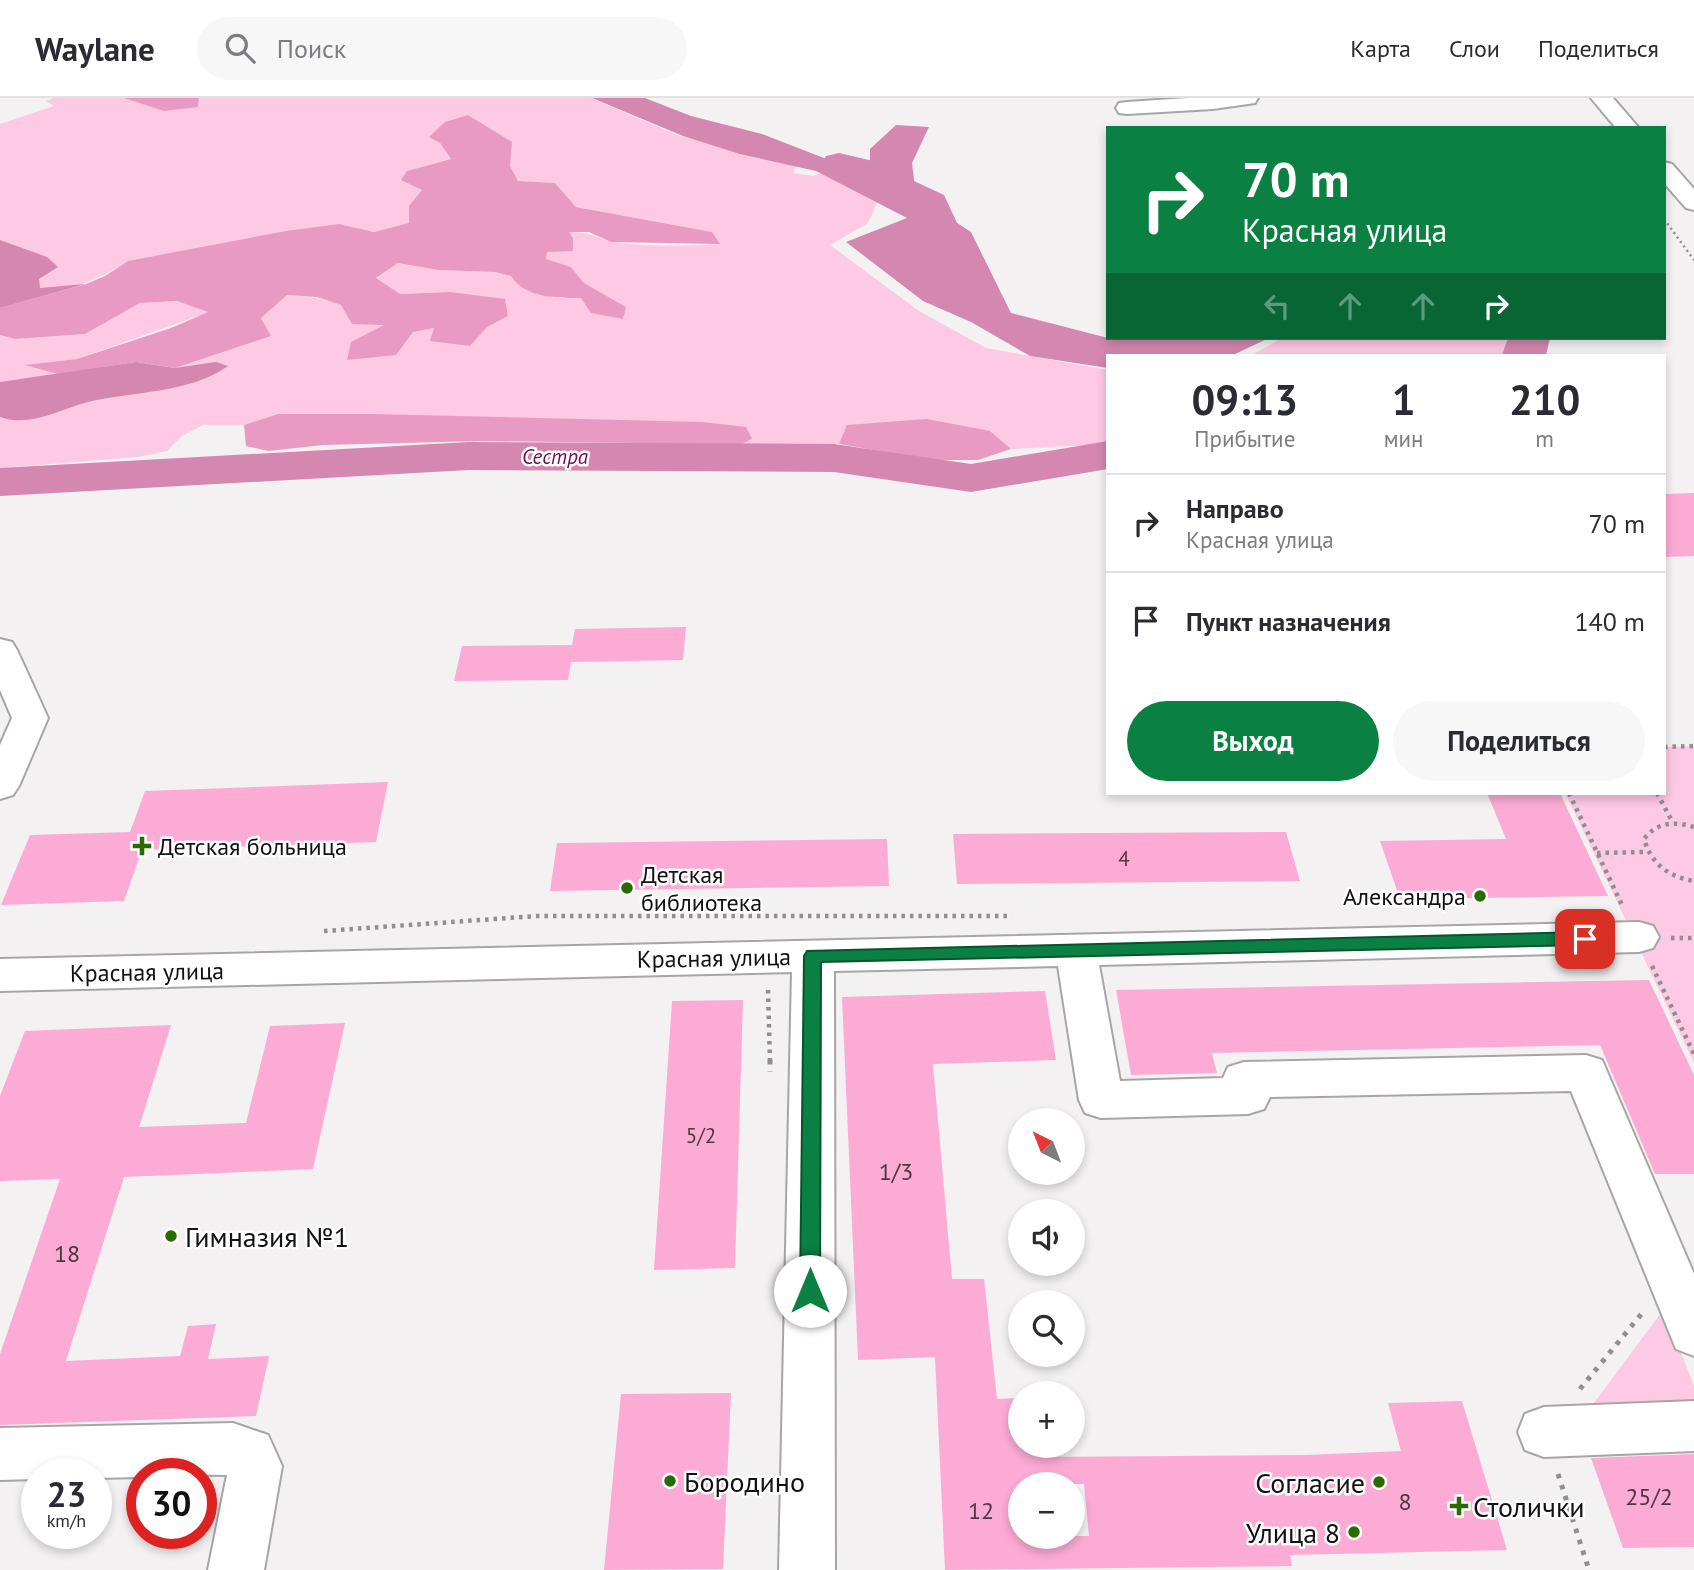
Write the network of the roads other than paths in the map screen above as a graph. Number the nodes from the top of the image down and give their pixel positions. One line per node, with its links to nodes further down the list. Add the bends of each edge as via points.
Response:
1 (1247, 98): 3 (main road)
2 (1602, 98): 4 (main road)
3 (1127, 108)
4 (1626, 126)
5 (1666, 171): 6 (main road)
6 (1694, 203)
7 (0, 650): 8 (main road, via 30,718)
8 (0, 786)
9 (1631, 922): 10 (main road, Красная улица)
10 (1076, 950): 11 (main road, Красная улица); 13 (main road, via 1101,1100 1248,1096 1244,1080 1586,1073)
11 (813, 956): 12 (main road, Красная улица); 18 (main road)
12 (0, 975)
13 (1694, 1333)
14 (1694, 1426): 15 (main road)
15 (1544, 1432)
16 (0, 1454): 17 (main road, via 233,1449 249,1454 255,1466)
17 (236, 1570)
18 (807, 1570)

